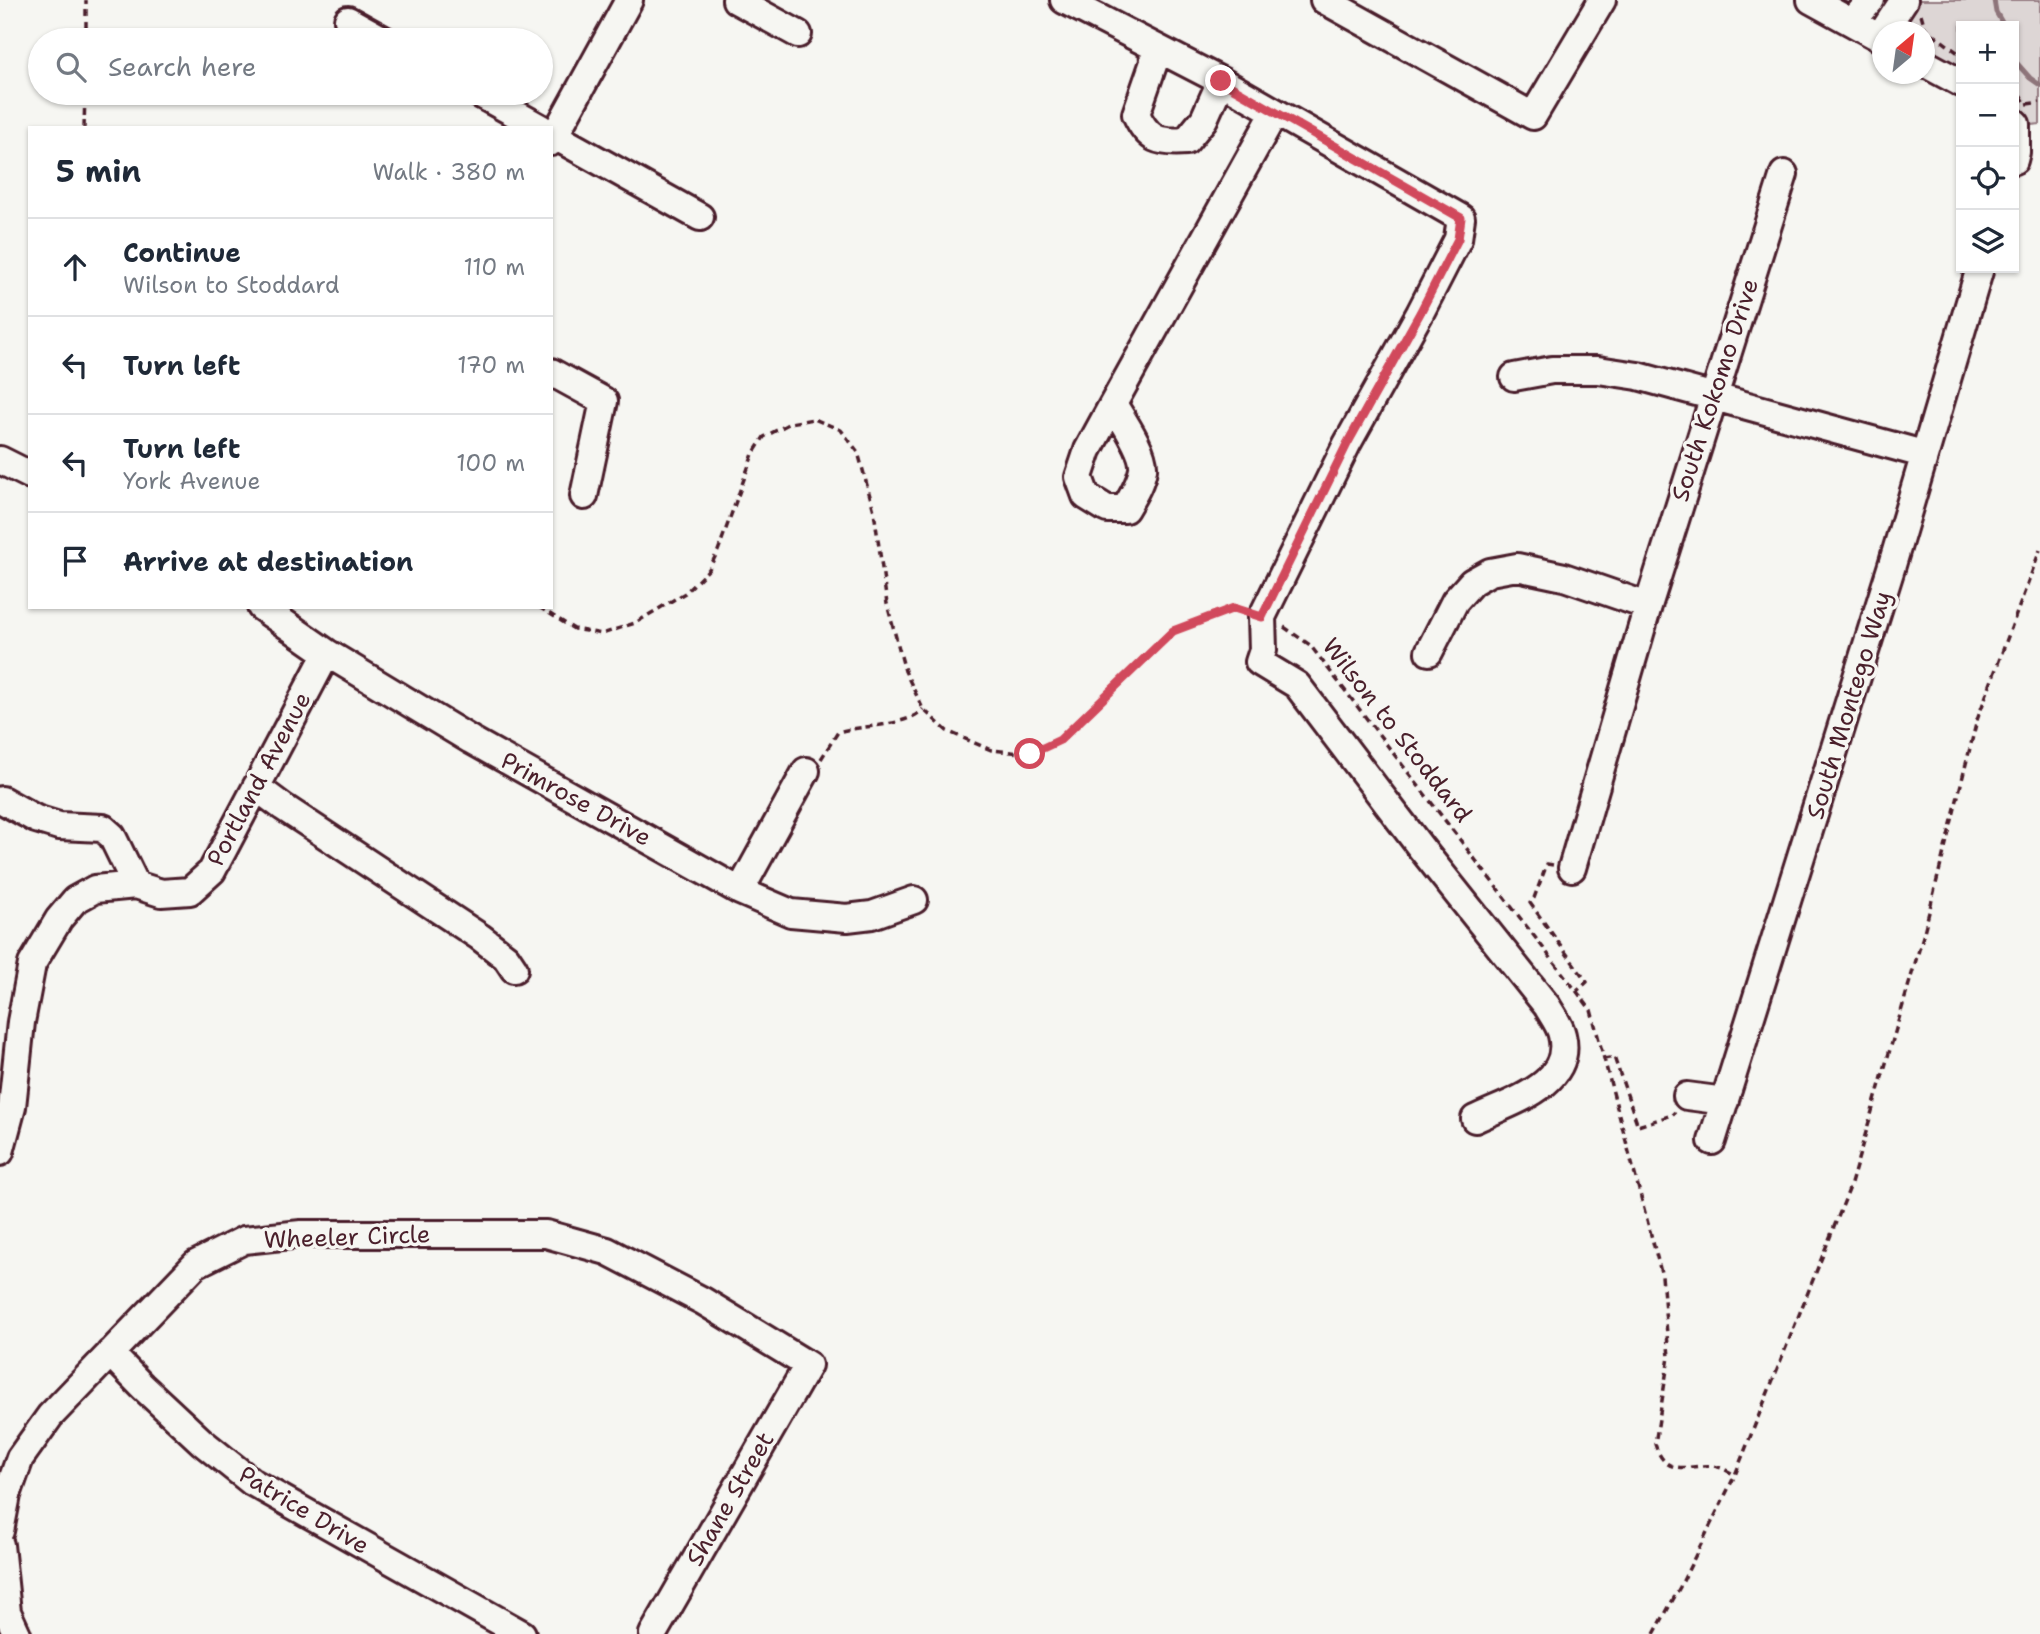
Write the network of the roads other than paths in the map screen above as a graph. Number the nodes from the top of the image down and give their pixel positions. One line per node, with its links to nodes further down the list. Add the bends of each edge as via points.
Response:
1 (629, 0): 22 (street)
2 (736, 0): 14 (street)
3 (1065, 0): 15 (street)
4 (1324, 0): 5 (street, via 1533,116)
5 (1602, 0)
6 (1811, 0): 11 (street)
7 (1871, 0): 11 (street)
8 (1914, 3): 10 (street)
9 (348, 20): 12 (street)
10 (1896, 21)
11 (1852, 22): 13 (street)
12 (362, 28)
13 (1872, 31)
14 (798, 34)
15 (1153, 46): 18 (street); 18 (street, via 1154,62 1136,114 1145,132 1165,142 1186,141 1204,118)
16 (1935, 69): 17 (street)
17 (1956, 80)
18 (1221, 81): 20 (street)
19 (498, 105): 21 (street)
20 (1275, 112): 30 (street); 49 (street, via 1461,218 1458,239 1347,444 1262,617 1259,662 1297,685 1547,1006 1562,1033 1560,1069 1543,1086)
21 (534, 126)
22 (553, 128)
23 (553, 137): 25 (street)
24 (1784, 174): 29 (street, South Kokomo Drive)
25 (700, 217)
26 (1978, 273): 31 (street, South Montego Way)
27 (553, 373): 34 (street, via 604,401)
28 (1514, 377): 29 (street, via 1552,370 1598,370)
29 (1712, 397): 31 (street); 35 (street, South Kokomo Drive)
30 (1114, 404)
31 (1923, 454): 48 (street, South Montego Way)
32 (0, 460): 33 (street)
33 (28, 474)
34 (584, 496)
35 (1648, 606): 37 (street, via 1529,569 1490,572 1472,582 1455,601); 42 (street, South Kokomo Drive)
36 (264, 609): 38 (street, Primrose Drive)
37 (1429, 652)
38 (327, 653): 40 (street, Portland Avenue); 44 (street, Primrose Drive)
39 (806, 771): 44 (street)
40 (256, 787): 43 (street, Portland Avenue, via 212,871 190,891 161,893); 46 (street, via 480,937)
41 (2, 800): 43 (street, via 59,826 103,828 112,836)
42 (1572, 868)
43 (136, 885): 51 (street, Portland Avenue, via 95,889 75,900 32,964 12,1107)
44 (740, 891): 45 (street, Primrose Drive, via 791,913 848,918)
45 (914, 900)
46 (514, 969)
47 (1687, 1096): 48 (street)
48 (1725, 1101): 50 (street, South Montego Way)
49 (1475, 1119)
50 (1712, 1141)
51 (0, 1152)
52 (110, 1353): 53 (street, Wheeler Circle, via 196,1264 244,1240 301,1234 546,1234 607,1251 703,1301); 54 (street, Wheeler Circle, via 50,1416 20,1458); 57 (street, Patrice Drive, via 202,1442 252,1482)
53 (808, 1365): 58 (street, Shane Street)
54 (0, 1531)
55 (0, 1545): 56 (street, via 7,1612)
56 (17, 1634)
57 (522, 1634)
58 (653, 1634)

